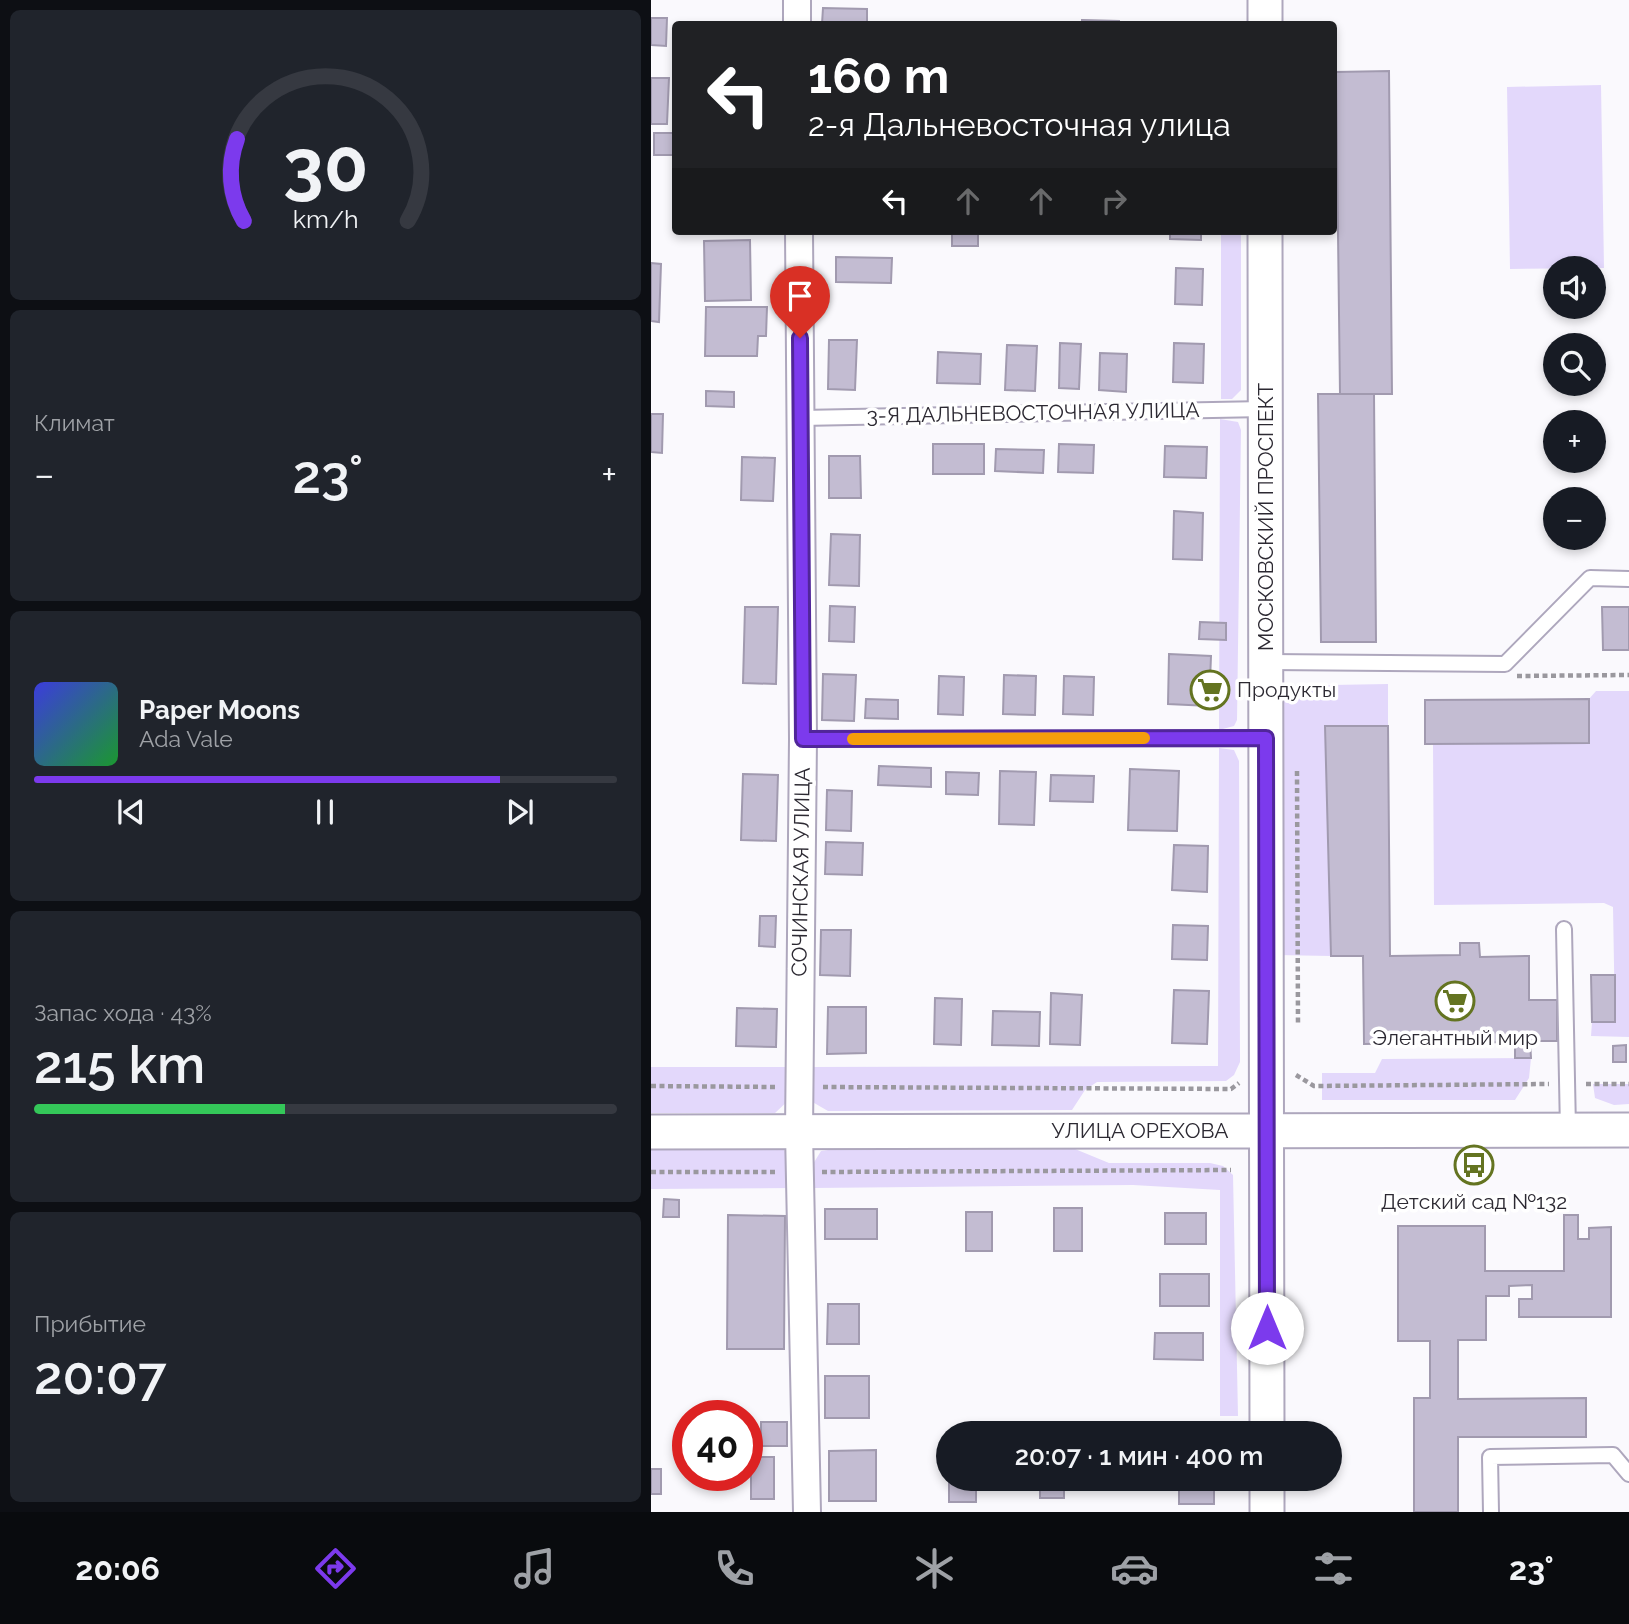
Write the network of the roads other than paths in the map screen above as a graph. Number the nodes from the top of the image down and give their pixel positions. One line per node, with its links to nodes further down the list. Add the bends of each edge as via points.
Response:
1 (797, 0): 3 (street)
2 (1265, 0): 4 (street)
3 (797, 21)
4 (1265, 21)
5 (799, 235): 8 (street, СОЧИНСКАЯ УЛИЦА)
6 (1265, 235): 7 (street, МОСКОВСКИЙ ПРОСПЕКТ)
7 (1265, 409): 8 (lane, 3-Я ДАЛЬНЕВОСТОЧНАЯ УЛИЦА); 10 (street, МОСКОВСКИЙ ПРОСПЕКТ)
8 (801, 418): 12 (street, СОЧИНСКАЯ УЛИЦА)
9 (1629, 579): 10 (lane, via 1590,578 1505,664)
10 (1266, 662): 11 (street, МОСКОВСКИЙ ПРОСПЕКТ)
11 (1266, 738): 12 (lane); 14 (street, МОСКОВСКИЙ ПРОСПЕКТ)
12 (803, 739): 18 (street, СОЧИНСКАЯ УЛИЦА)
13 (1564, 929): 15 (lane)
14 (1267, 1130): 15 (street, УЛИЦА ОРЕХОВА); 18 (street, УЛИЦА ОРЕХОВА); 19 (street, МОСКОВСКИЙ ПРОСПЕКТ)
15 (1568, 1130): 16 (street, УЛИЦА ОРЕХОВА)
16 (1629, 1130)
17 (651, 1132): 18 (street, УЛИЦА ОРЕХОВА)
18 (799, 1132): 22 (street, СОЧИНСКАЯ УЛИЦА)
19 (1267, 1421)
20 (1629, 1474): 24 (lane, via 1613,1455 1490,1457)
21 (1267, 1491): 23 (street)
22 (807, 1512)
23 (1267, 1512)
24 (1491, 1512)

